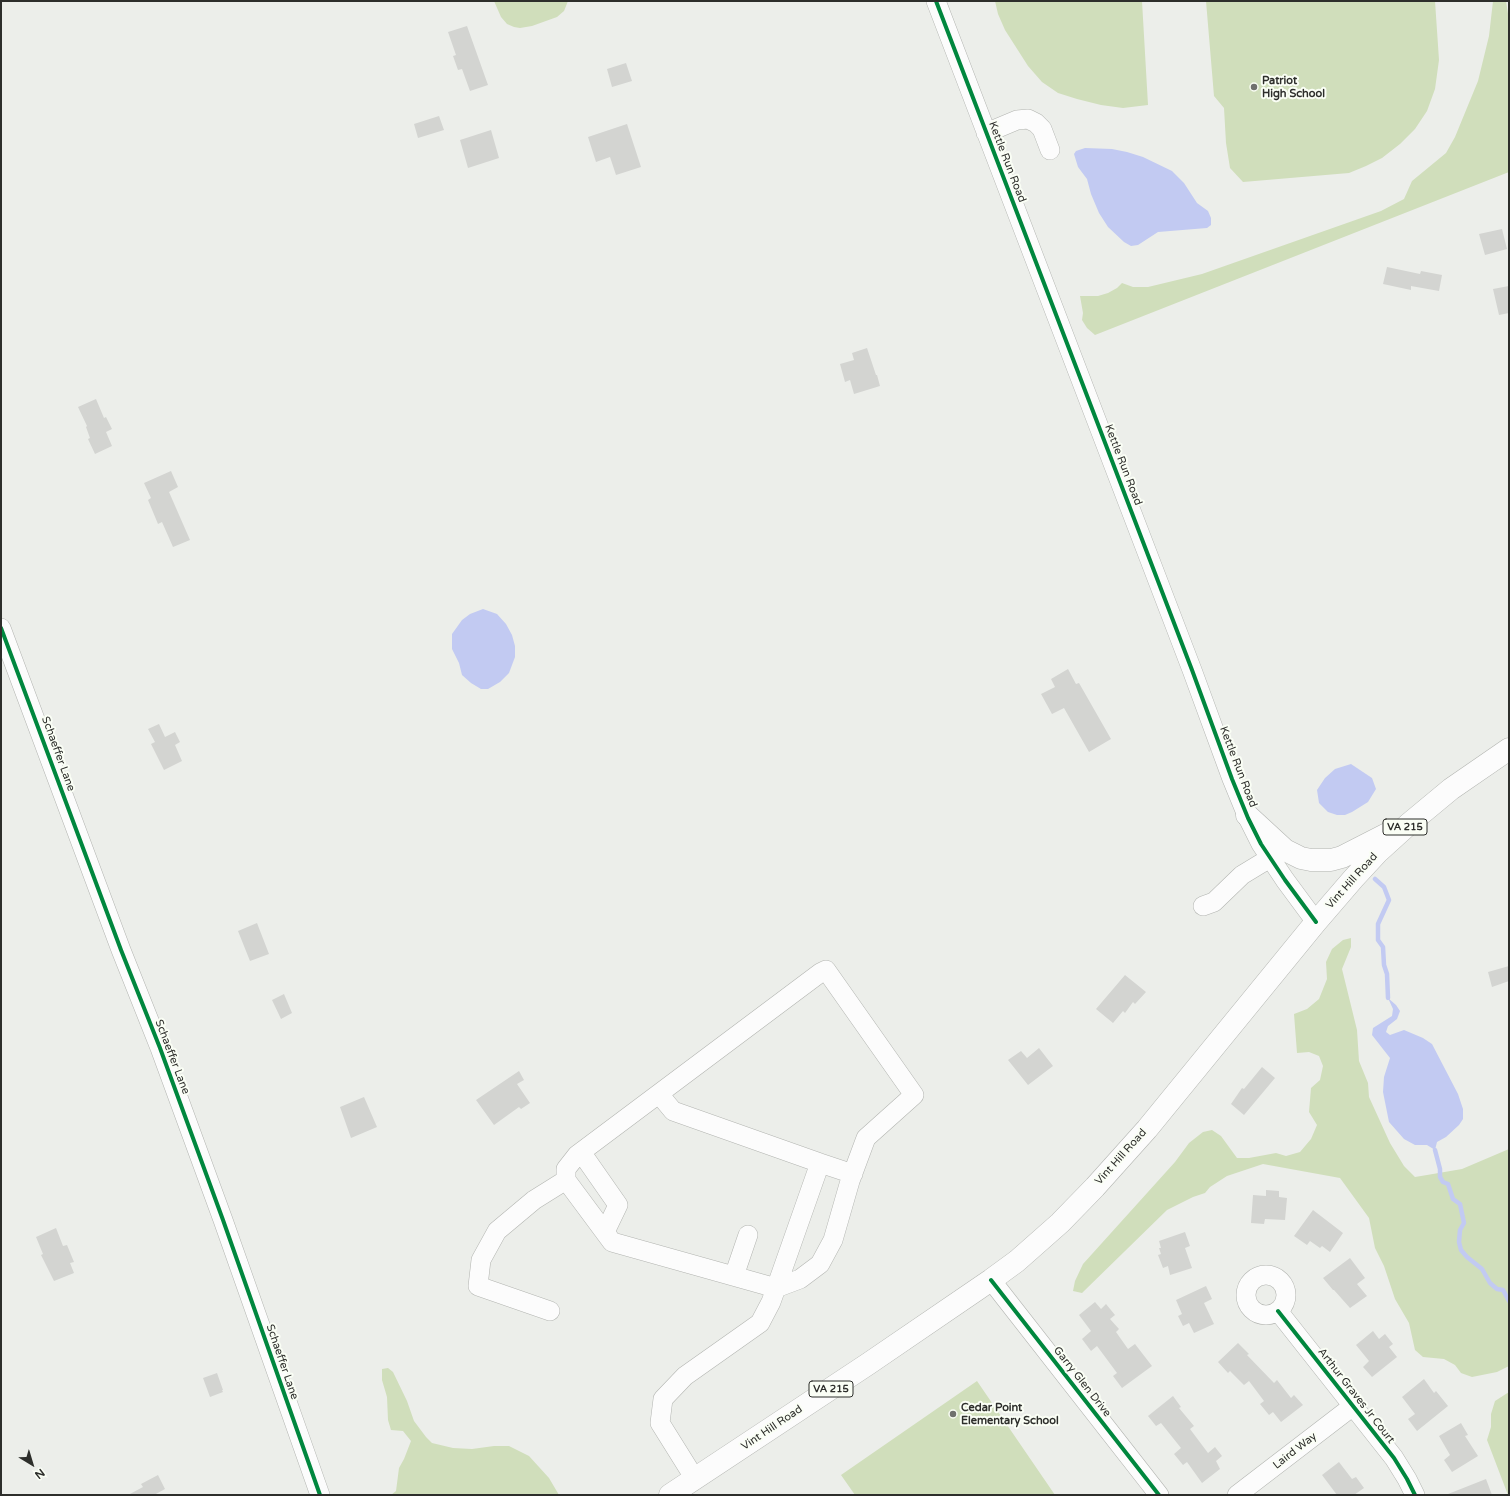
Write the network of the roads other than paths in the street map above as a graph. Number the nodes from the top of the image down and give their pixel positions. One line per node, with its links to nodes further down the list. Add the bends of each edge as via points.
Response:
1 (936, 1): 2 (street, Kettle Run Road)
2 (986, 133): 3 (street, via 1017,120 1028,119 1042,129); 6 (street, Kettle Run Road)
3 (1050, 150)
4 (1, 628): 25 (street, Schaeffer Lane, via 160,1048)
5 (1509, 749): 7 (main road, Vint Hill Road / VA 215, via 1451,789)
6 (1247, 815): 7 (main road, via 1285,850 1302,858 1319,861 1342,857); 8 (street, Kettle Run Road)
7 (1410, 823): 10 (main road, Vint Hill Road / VA 215, via 1368,863)
8 (1270, 858): 9 (street, via 1242,875 1213,903); 10 (street, Kettle Run Road)
9 (1203, 906)
10 (1316, 922): 19 (main road, Vint Hill Road / VA 215, via 1147,1129 1095,1187 1060,1223)
11 (659, 1094): 12 (street); 13 (street, via 673,1111); 14 (street, via 826,970 914,1095 866,1138)
12 (581, 1152): 15 (street, via 566,1169); 16 (street, via 618,1205)
13 (820, 1163): 14 (street); 20 (street)
14 (853, 1174): 20 (street, via 833,1240 820,1264 800,1280)
15 (566, 1180): 16 (street); 21 (street, via 534,1200 497,1230 481,1260 478,1286)
16 (605, 1232): 18 (street, via 612,1242)
17 (748, 1235): 18 (street)
18 (734, 1276): 20 (street)
19 (991, 1280): 24 (main road, Vint Hill Road / VA 215); 27 (street, Garry Glen Drive)
20 (776, 1288): 24 (street, via 760,1323 685,1376 663,1399 660,1423)
21 (550, 1311)
22 (1278, 1311): 23 (street, Arthur Graves Jr Court)
23 (1353, 1406): 28 (street, Laird Way); 29 (street, Arthur Graves Jr Court, via 1394,1458)
24 (695, 1479): 26 (main road, Vint Hill Road / VA 215)
25 (320, 1495)
26 (670, 1495)
27 (1159, 1495)
28 (1237, 1495)
29 (1414, 1495)

